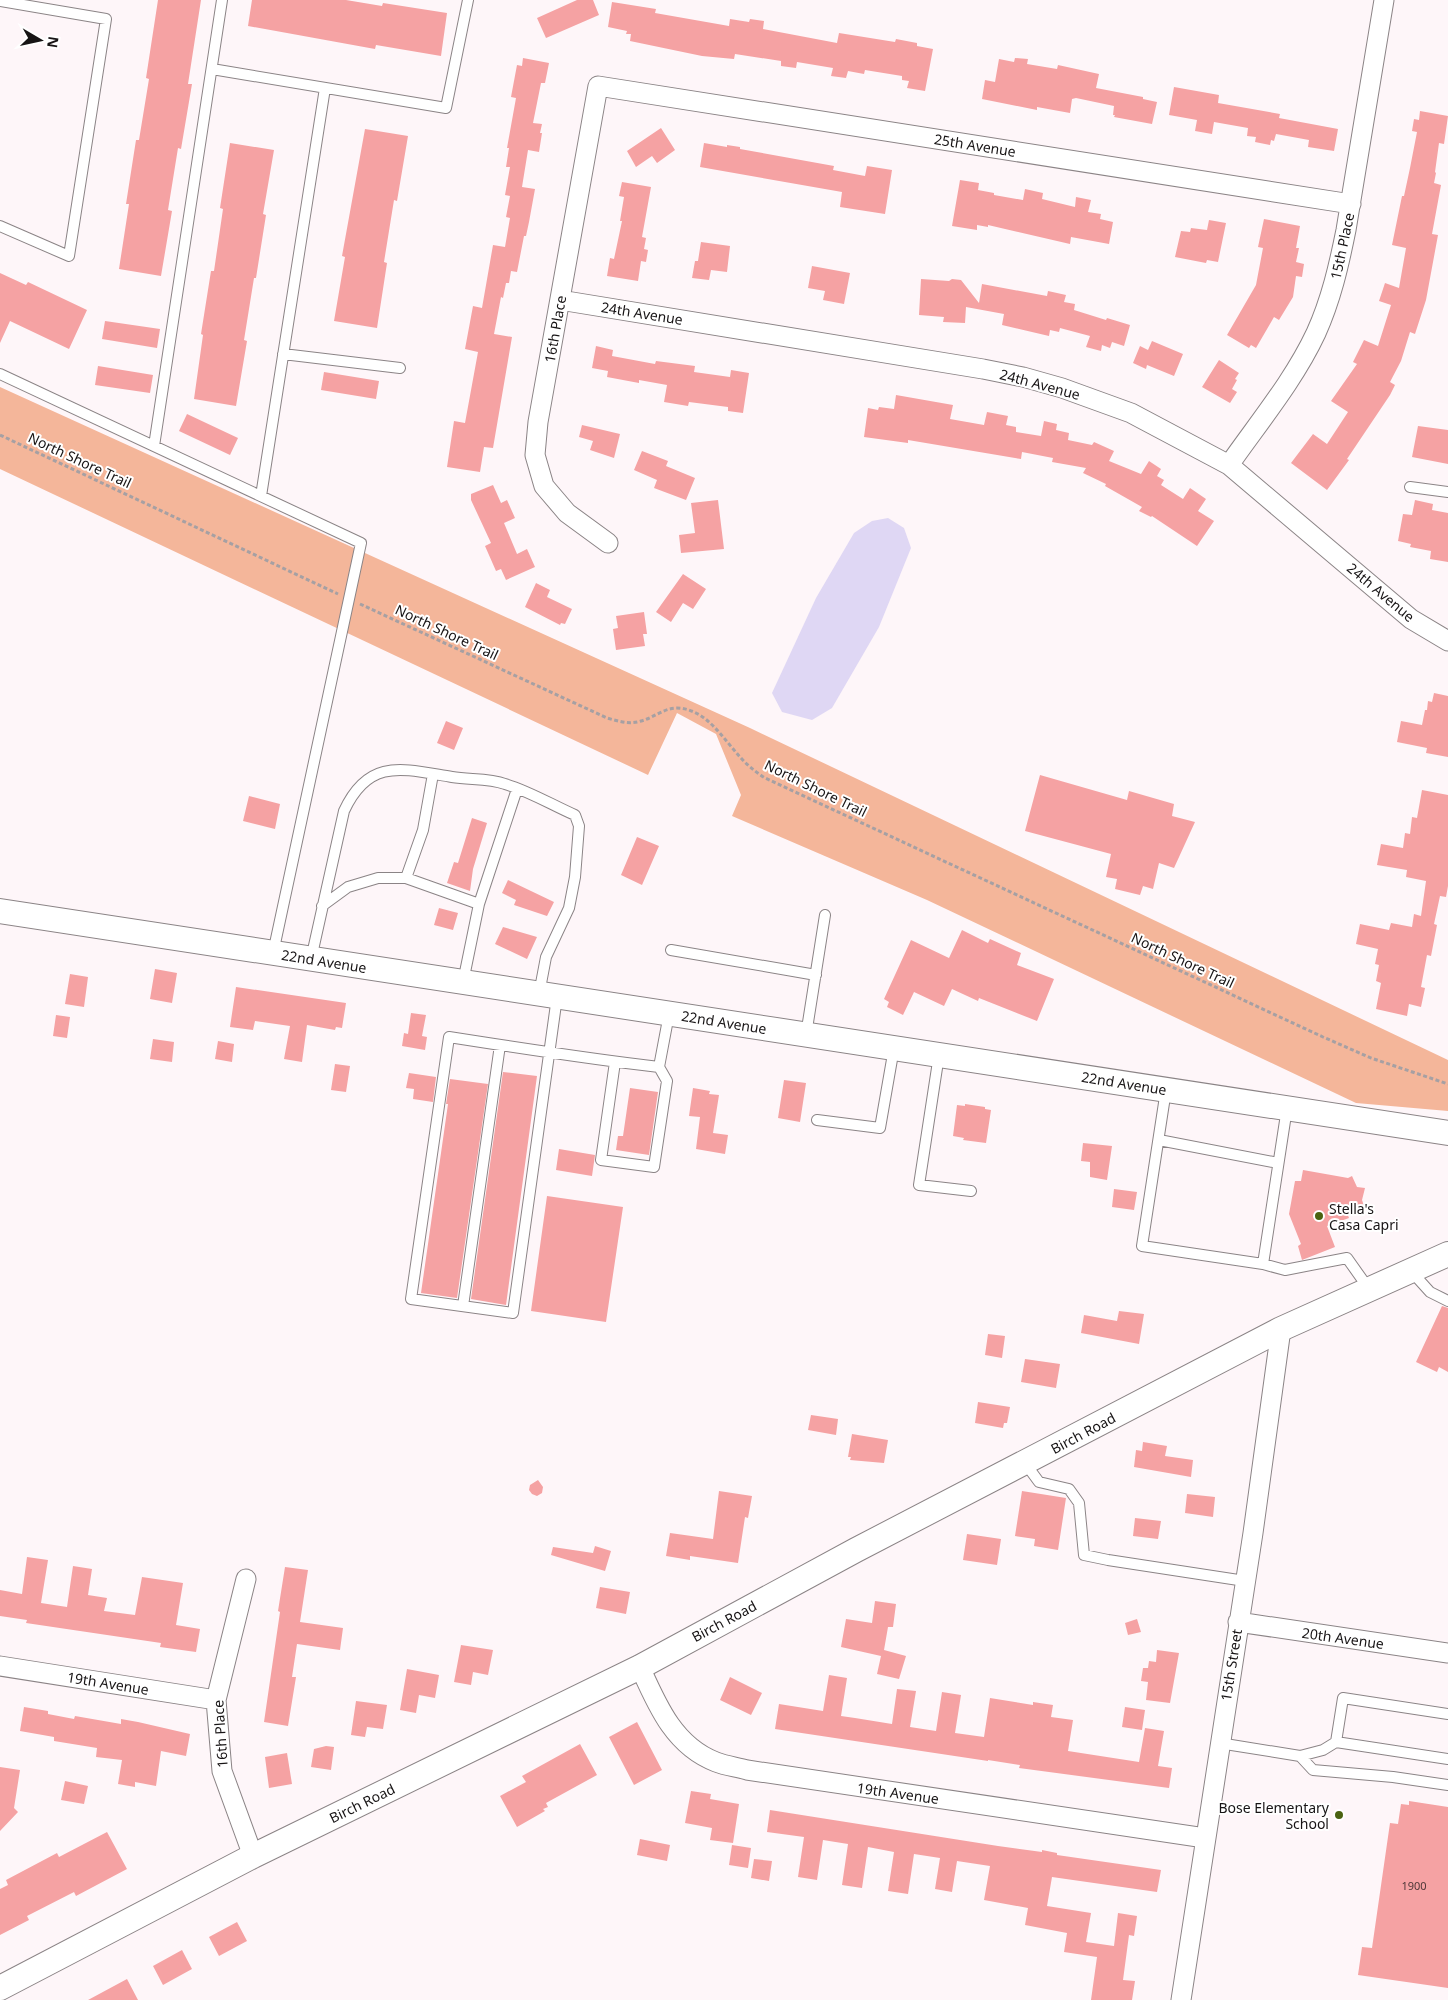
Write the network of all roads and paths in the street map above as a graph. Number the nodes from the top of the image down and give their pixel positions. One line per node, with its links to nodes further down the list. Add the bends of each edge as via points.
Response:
1 (222, 0): 5 (lane)
2 (468, 0): 7 (lane, via 446,108)
3 (1384, 0): 8 (street, 15th Place)
4 (0, 1): 9 (lane, via 106,19 69,256)
5 (212, 69): 7 (lane); 15 (lane)
6 (598, 86): 8 (street, 25th Avenue); 10 (street, 16th Place)
7 (325, 88): 11 (lane)
8 (1351, 204): 16 (street, 15th Place, via 1339,266 1316,334 1299,365)
9 (0, 226)
10 (560, 300): 16 (street, 24th Avenue, via 1022,377 1131,413); 20 (street, 16th Place, via 535,454 544,486 567,513)
11 (283, 354): 12 (lane); 19 (lane)
12 (400, 368)
13 (0, 374): 15 (lane)
14 (0, 435): 21 (path, North Shore Trail)
15 (154, 446): 19 (lane)
16 (1229, 465): 22 (street, 24th Avenue, via 1411,619)
17 (1410, 487): 18 (lane)
18 (1448, 492)
19 (261, 496): 21 (lane, via 362,543)
20 (608, 543)
21 (348, 599): 31 (lane); 44 (path, North Shore Trail, via 607,718 625,723 640,722 678,708 705,718 743,760 765,778 1323,1037 1371,1058)
22 (1448, 641)
23 (433, 774): 24 (lane, via 504,783); 25 (lane, via 423,830); 27 (lane, via 401,769 382,772 365,781 352,794 344,811)
24 (517, 789): 26 (lane); 35 (lane, via 575,815 579,826 569,908 546,957)
25 (406, 878): 26 (lane); 27 (lane, via 378,878 348,887)
26 (479, 904): 34 (lane)
27 (322, 906): 32 (lane)
28 (0, 912): 31 (street, 22nd Avenue)
29 (825, 915): 33 (lane)
30 (671, 950): 33 (lane)
31 (273, 953): 32 (street, 22nd Avenue)
32 (311, 959): 34 (street, 22nd Avenue)
33 (816, 975): 37 (lane)
34 (463, 982): 35 (street, 22nd Avenue)
35 (548, 995): 36 (street, 22nd Avenue); 40 (lane)
36 (669, 1014): 37 (street, 22nd Avenue); 43 (lane)
37 (806, 1035): 39 (street, 22nd Avenue)
38 (500, 1045): 40 (lane); 57 (lane); 57 (lane, via 449,1037 411,1299)
39 (894, 1048): 41 (street, 22nd Avenue); 47 (lane, via 880,1128)
40 (549, 1052): 42 (lane); 57 (lane, via 513,1313)
41 (939, 1055): 45 (street, 22nd Avenue); 51 (lane, via 920,1185)
42 (614, 1062): 43 (lane); 43 (lane, via 602,1160 654,1166 667,1081)
43 (659, 1067)
44 (1448, 1084)
45 (1166, 1090): 46 (street, 22nd Avenue); 49 (lane)
46 (1287, 1108): 48 (street, 22nd Avenue); 50 (lane)
47 (817, 1120)
48 (1448, 1133)
49 (1159, 1140): 50 (lane); 53 (lane, via 1142,1246)
50 (1278, 1163): 53 (lane)
51 (972, 1191)
52 (1448, 1254): 54 (street, Birch Road)
53 (1264, 1264): 55 (lane, via 1285,1270 1347,1258)
54 (1410, 1270): 55 (street, Birch Road); 56 (lane, via 1430,1292)
55 (1369, 1289): 58 (street, Birch Road)
56 (1448, 1301)
57 (463, 1306)
58 (1281, 1329): 59 (street, Birch Road); 61 (street, 15th Street)
59 (1025, 1462): 61 (lane, via 1039,1482 1069,1489 1079,1503 1084,1555); 65 (street, Birch Road)
60 (246, 1579): 66 (street, 16th Place)
61 (1245, 1581): 62 (street, 15th Street)
62 (1238, 1622): 63 (street, 20th Avenue); 69 (street, 15th Street)
63 (1448, 1653)
64 (0, 1666): 66 (street, 19th Avenue)
65 (640, 1667): 73 (street, 19th Avenue, via 671,1727 688,1745 715,1762 747,1770); 74 (street, Birch Road)
66 (216, 1700): 74 (street, 16th Place, via 222,1771)
67 (1448, 1714): 68 (lane, via 1343,1698)
68 (1336, 1742): 70 (lane, via 1323,1750); 71 (lane)
69 (1219, 1743): 70 (lane); 73 (street, 15th Street)
70 (1300, 1756): 72 (lane, via 1313,1770)
71 (1448, 1759)
72 (1448, 1785)
73 (1205, 1838): 77 (street, 15th Street)
74 (253, 1856): 75 (street, Birch Road)
75 (0, 1989): 76 (lane)
76 (6, 2000)
77 (1181, 2000)

